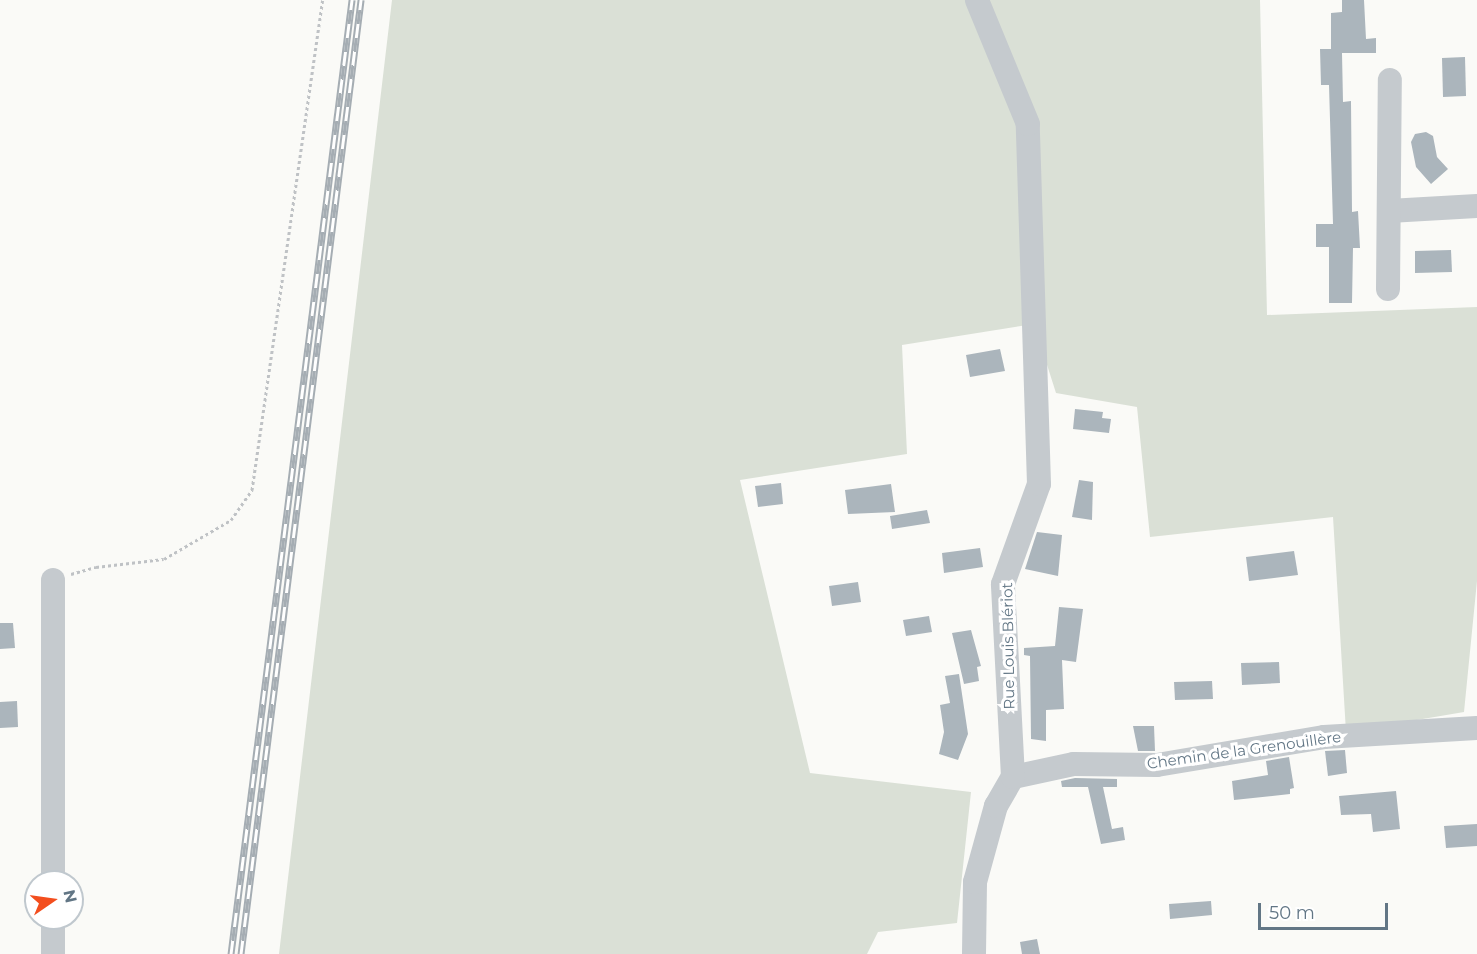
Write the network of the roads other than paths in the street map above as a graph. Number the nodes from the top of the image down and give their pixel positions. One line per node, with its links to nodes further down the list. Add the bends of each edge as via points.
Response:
1 (977, 0): 8 (street, Rue Louis Blériot, via 1028,124 1039,484 1003,584)
2 (1390, 80): 4 (street)
3 (1477, 206): 4 (street)
4 (1389, 211): 5 (street)
5 (1388, 289)
6 (53, 580): 9 (street)
7 (1477, 728): 8 (street, Chemin de la Grenouillère, via 1324,737 1157,765 1074,764)
8 (1013, 777): 12 (street, via 996,806 975,882)
9 (53, 870)
10 (53, 930): 11 (street)
11 (52, 954)
12 (974, 954)

